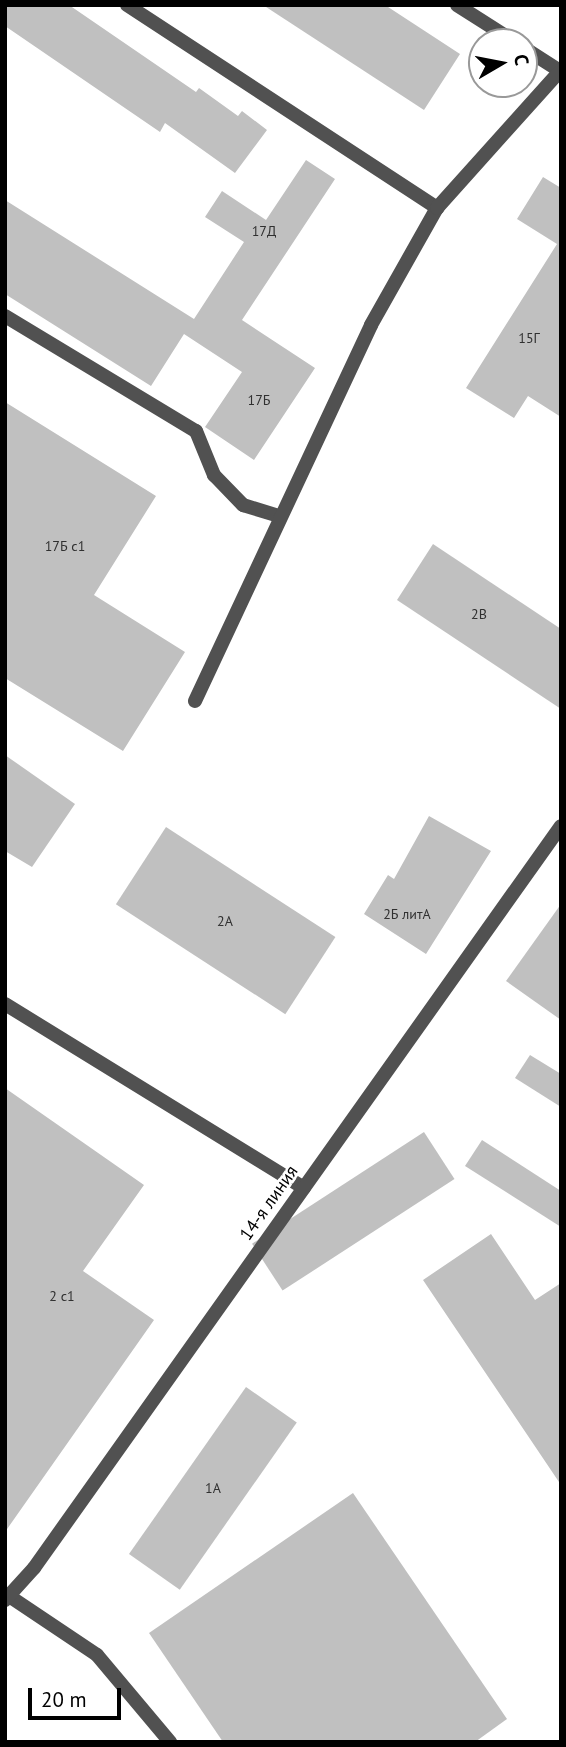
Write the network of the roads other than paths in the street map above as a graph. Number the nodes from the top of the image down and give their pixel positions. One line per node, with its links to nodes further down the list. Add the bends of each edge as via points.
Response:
1 (127, 5): 6 (street)
2 (457, 5): 3 (street)
3 (493, 28)
4 (538, 56): 5 (street)
5 (561, 70): 6 (street)
6 (437, 208): 8 (street, via 371,326)
7 (5, 316): 8 (street, via 196,431 214,475 243,505)
8 (279, 516): 9 (street)
9 (195, 701)
10 (561, 826): 12 (street, 14-я линия)
11 (5, 1004): 12 (street)
12 (304, 1188): 13 (street, 14-я линия, via 34,1568)
13 (7, 1598): 14 (street, via 97,1655)
14 (170, 1742)

